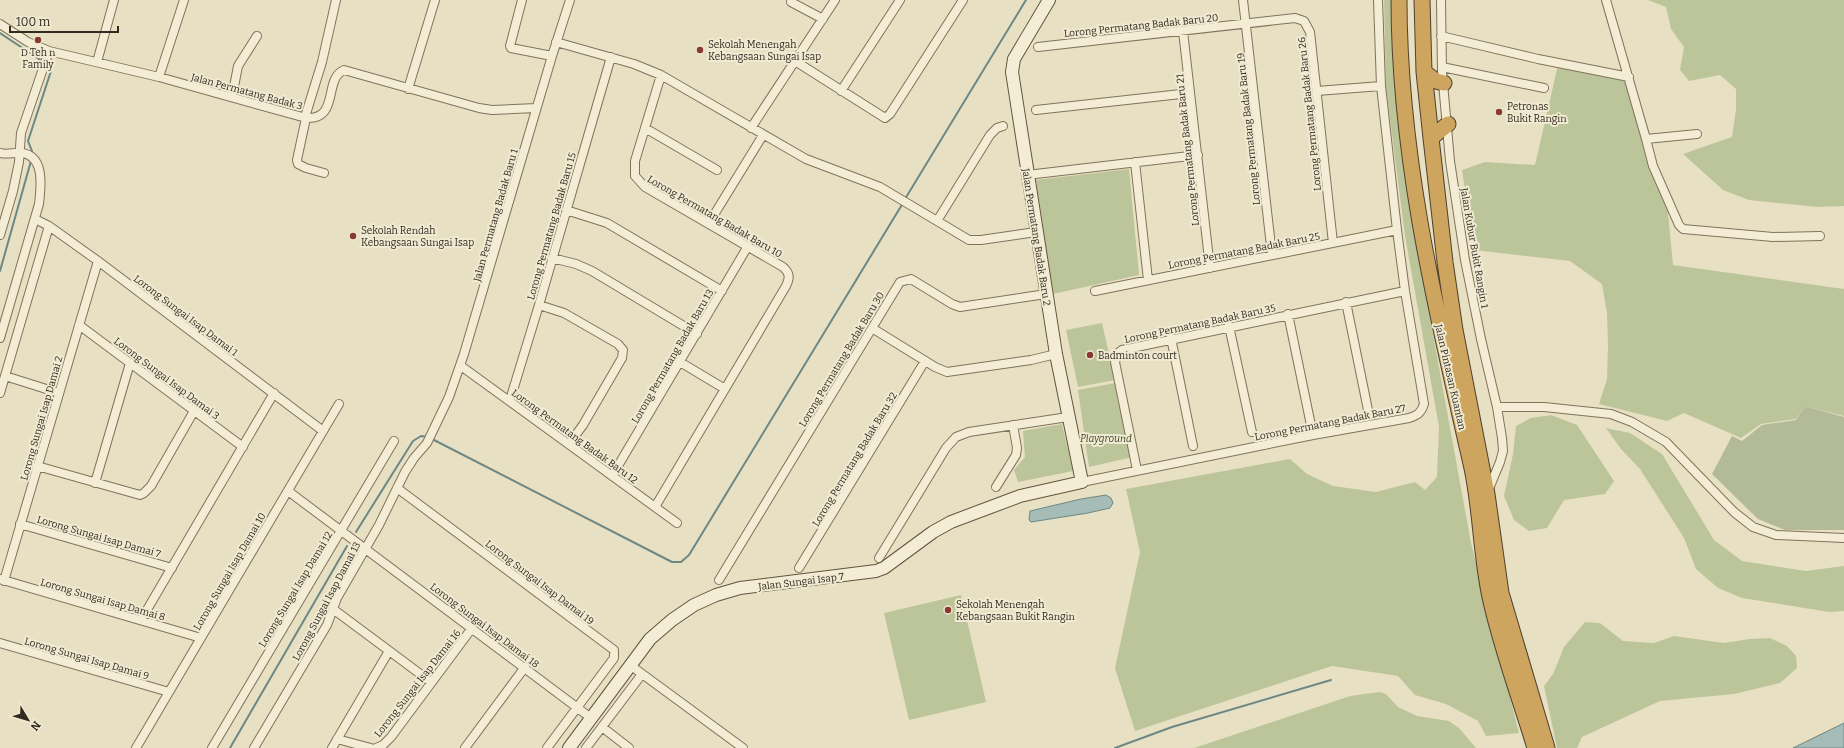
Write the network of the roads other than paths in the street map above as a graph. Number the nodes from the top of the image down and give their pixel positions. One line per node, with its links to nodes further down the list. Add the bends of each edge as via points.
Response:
1 (114, 0): 31 (street)
2 (184, 0): 36 (street)
3 (336, 0): 47 (street)
4 (435, 0): 40 (street)
5 (522, 0): 28 (street, via 511,48)
6 (570, 0): 25 (street, Jalan Permatang Badak Baru 1)
7 (835, 0): 19 (street)
8 (900, 0): 41 (street)
9 (963, 0): 41 (street, via 885,118)
10 (1049, 0): 62 (street, Jalan Permatang Badak Baru 2, via 1011,65)
11 (1243, 0): 21 (street, Lorong Permatang Badak Baru 19)
12 (1378, 0): 38 (street, Lorong Permatang Badak Baru 27)
13 (1399, 0): 153 (highway, Jalan Pintasan Kuantan, via 1406,123 1426,263 1473,477 1495,621)
14 (1415, 0): 63 (highway, via 1417,70 1424,155)
15 (1422, 0): 33 (highway, Jalan Pintasan Kuantan)
16 (1441, 0): 24 (street, Jalan Kubur Bukit Rangin 1)
17 (1606, 0): 35 (street)
18 (791, 2): 19 (street)
19 (823, 19): 30 (street)
20 (0, 24): 27 (street, Jalan Permatang Badak 3, via 28,42)
21 (1246, 24): 22 (street, Lorong Permatang Badak Baru 20); 42 (street, Lorong Permatang Badak Baru 26, via 1295,18 1304,21 1310,32); 75 (street, Lorong Permatang Badak Baru 19)
22 (1183, 31): 26 (street, Lorong Permatang Badak Baru 20); 43 (street, Lorong Permatang Badak Baru 21)
23 (257, 36): 44 (street, via 238,66)
24 (1441, 36): 32 (street, Jalan Kubur Bukit Rangin 1); 35 (street, via 1538,59)
25 (556, 42): 28 (street, Jalan Permatang Badak Baru 1); 29 (street)
26 (1038, 46)
27 (49, 51): 31 (street, Jalan Permatang Badak 3); 56 (street, via 21,133)
28 (552, 56): 45 (street, Jalan Permatang Badak Baru 1)
29 (611, 57): 34 (street); 64 (street, Lorong Permatang Badak Baru 15)
30 (795, 61): 41 (street); 51 (street)
31 (97, 62): 36 (street, Jalan Permatang Badak 3)
32 (1442, 67): 37 (street, Jalan Kubur Bukit Rangin 1); 39 (street)
33 (1424, 72): 37 (highway, via 1436,81); 54 (highway, Jalan Pintasan Kuantan)
34 (661, 75): 50 (street, Lorong Permatang Badak Baru 10); 51 (street)
35 (1629, 76): 55 (street)
36 (159, 77): 44 (street, Jalan Permatang Badak 3)
37 (1444, 83): 48 (street, Jalan Kubur Bukit Rangin 1)
38 (1381, 86): 42 (street); 69 (street, Lorong Permatang Badak Baru 27)
39 (1544, 88)
40 (408, 89): 45 (street, Jalan Permatang Badak 3, via 478,108); 47 (street, Jalan Permatang Badak 3, via 344,70 336,77 325,111 317,118)
41 (841, 91)
42 (1317, 91): 73 (street, Lorong Permatang Badak Baru 26)
43 (1190, 93): 46 (street); 58 (street, Lorong Permatang Badak Baru 21)
44 (232, 96): 47 (street, Jalan Permatang Badak 3)
45 (536, 108): 97 (street, Jalan Permatang Badak Baru 1)
46 (1036, 110)
47 (306, 118): 61 (street, via 298,164)
48 (1448, 124): 54 (highway); 105 (street, Jalan Kubur Bukit Rangin 1, via 1450,161 1460,230 1480,339)
49 (1003, 126): 66 (street, via 990,135)
50 (645, 128): 60 (street); 67 (street, Lorong Permatang Badak Baru 10, via 634,167 637,180)
51 (751, 128): 53 (street)
52 (1697, 134): 55 (street)
53 (763, 135): 66 (street, via 806,159 880,187); 67 (street)
54 (1431, 138): 63 (highway, Jalan Pintasan Kuantan)
55 (1646, 139): 72 (street, via 1653,166 1683,229 1773,237)
56 (19, 152): 57 (street); 65 (street, via 29,155 39,166 40,194); 71 (street, via 13,191)
57 (0, 153)
58 (1198, 155): 59 (street); 78 (street, Lorong Permatang Badak Baru 21)
59 (1134, 162): 62 (street); 79 (street)
60 (717, 170)
61 (324, 173)
62 (1027, 175): 70 (street, Jalan Permatang Badak Baru 2)
63 (1437, 195): 126 (highway, Jalan Pintasan Kuantan, via 1454,323)
64 (566, 210): 76 (street, Lorong Permatang Badak Baru 15); 80 (street, via 607,223)
65 (35, 219): 68 (street, Lorong Sungai Isap Damai 1); 91 (street)
66 (937, 221): 70 (street, via 964,238 975,241)
67 (709, 223): 74 (street, Lorong Permatang Badak Baru 10)
68 (48, 226): 77 (street, Lorong Sungai Isap Damai 1); 98 (street)
69 (1397, 230): 73 (street, Lorong Permatang Badak Baru 25); 82 (street, Lorong Permatang Badak Baru 27)
70 (1036, 232): 83 (street, Jalan Permatang Badak Baru 2)
71 (0, 235)
72 (1820, 236)
73 (1333, 242): 75 (street, Lorong Permatang Badak Baru 25)
74 (748, 246): 80 (street, Lorong Permatang Badak Baru 13); 99 (street, Lorong Permatang Badak Baru 10, via 783,267 789,278)
75 (1272, 255): 78 (street, Lorong Permatang Badak Baru 25)
76 (552, 258): 85 (street, Lorong Permatang Badak Baru 15); 90 (street, via 592,271)
77 (98, 261): 87 (street, Lorong Sungai Isap Damai 2); 102 (street, Lorong Sungai Isap Damai 1)
78 (1210, 268): 79 (street, Lorong Permatang Badak Baru 25)
79 (1148, 280): 81 (street, Lorong Permatang Badak Baru 25)
80 (722, 291): 90 (street, Lorong Permatang Badak Baru 13)
81 (1095, 291)
82 (1404, 291): 84 (street, Lorong Permatang Badak Baru 35); 112 (street, Lorong Permatang Badak Baru 27, via 1424,404 1422,411 1418,416 1409,418)
83 (1046, 294): 89 (street, Lorong Permatang Badak Baru 30, via 960,307 908,279 897,286); 93 (street, Jalan Permatang Badak Baru 2)
84 (1346, 302): 86 (street, Lorong Permatang Badak Baru 35); 106 (street)
85 (539, 305): 103 (street, Lorong Permatang Badak Baru 15); 115 (street, via 564,313 618,344 623,350 622,358)
86 (1288, 314): 88 (street, Lorong Permatang Badak Baru 35); 112 (street)
87 (79, 325): 96 (street, Lorong Sungai Isap Damai 3); 101 (street, Lorong Sungai Isap Damai 2)
88 (1230, 326): 92 (street, Lorong Permatang Badak Baru 35); 111 (street)
89 (872, 328): 94 (street); 137 (street, Lorong Permatang Badak Baru 30)
90 (697, 334): 95 (street, Lorong Permatang Badak Baru 13)
91 (0, 338)
92 (1171, 338): 116 (street); 119 (street, Lorong Permatang Badak Baru 35, via 1126,348 1116,357)
93 (1056, 354): 94 (street, via 953,371 941,371); 108 (street, Jalan Permatang Badak Baru 2)
94 (925, 361): 135 (street, Lorong Permatang Badak Baru 32)
95 (680, 362): 99 (street); 120 (street, Lorong Permatang Badak Baru 13)
96 (130, 363): 107 (street, Lorong Sungai Isap Damai 3); 122 (street)
97 (461, 366): 103 (street, Lorong Permatang Badak Baru 12); 114 (street, Jalan Permatang Badak Baru 1)
98 (5, 376): 100 (street); 101 (street)
99 (725, 389): 127 (street, Lorong Permatang Badak Baru 10)
100 (0, 393)
101 (59, 393): 118 (street, Lorong Sungai Isap Damai 2)
102 (274, 393): 110 (street, Lorong Sungai Isap Damai 1); 117 (street)
103 (510, 400): 115 (street, Lorong Permatang Badak Baru 12)
104 (339, 404): 110 (street, Lorong Sungai Isap Damai 10)
105 (1497, 407): 126 (street, Jalan Kubur Bukit Rangin 1, via 1503,451); 131 (street, via 1520,406 1583,411 1611,414 1625,419 1666,442 1734,512 1753,527 1776,535)
106 (1368, 410)
107 (194, 411): 117 (street, Lorong Sungai Isap Damai 3); 122 (street, via 151,486 144,493 135,495)
108 (1068, 417): 109 (street); 121 (street, Jalan Permatang Badak Baru 2)
109 (1013, 425): 123 (street, via 1016,455); 133 (street, via 956,436)
110 (323, 431): 125 (street, Lorong Sungai Isap Damai 10)
111 (1252, 432)
112 (1313, 435): 119 (street, Lorong Permatang Badak Baru 27)
113 (394, 441): 130 (street, Lorong Sungai Isap Damai 12)
114 (427, 443): 124 (street, Lorong Sungai Isap Damai 13, via 414,458)
115 (569, 444): 120 (street, Lorong Permatang Badak Baru 12)
116 (1193, 446)
117 (243, 447): 134 (street)
118 (37, 466): 122 (street); 129 (street, Lorong Sungai Isap Damai 2)
119 (1137, 470): 121 (street, Lorong Permatang Badak Baru 27)
120 (612, 476): 127 (street, Lorong Permatang Badak Baru 12)
121 (1082, 482): 144 (street, Jalan Sungai Isap 7, via 1020,496 951,522 876,571 740,588 710,597 682,612 661,629)
122 (95, 483)
123 (996, 487)
124 (397, 488): 132 (street, Lorong Sungai Isap Damai 13); 149 (street, Lorong Sungai Isap Damai 19, via 614,650 614,658)
125 (288, 492): 130 (street, Lorong Sungai Isap Damai 18); 141 (street, Lorong Sungai Isap Damai 10)
126 (1487, 494): 153 (highway, Jalan Pintasan Kuantan, via 1501,593)
127 (655, 507): 128 (street, Lorong Permatang Badak Baru 12)
128 (677, 523)
129 (20, 524): 134 (street, Lorong Sungai Isap Damai 7); 136 (street, Lorong Sungai Isap Damai 2)
130 (341, 531): 132 (street, Lorong Sungai Isap Damai 18); 155 (street, Lorong Sungai Isap Damai 12)
131 (1844, 538)
132 (366, 549): 138 (street, Lorong Sungai Isap Damai 13); 140 (street, Lorong Sungai Isap Damai 18)
133 (878, 558)
134 (172, 568): 139 (street)
135 (800, 568)
136 (2, 580): 139 (street, Lorong Sungai Isap Damai 8)
137 (719, 580)
138 (333, 609): 143 (street); 156 (street, Lorong Sungai Isap Damai 13, via 327,625)
139 (141, 620): 141 (street, Lorong Sungai Isap Damai 8)
140 (472, 628): 145 (street, Lorong Sungai Isap Damai 18); 147 (street, Lorong Sungai Isap Damai 16)
141 (201, 638): 148 (street, Lorong Sungai Isap Damai 10)
142 (0, 643): 148 (street, Lorong Sungai Isap Damai 9)
143 (389, 651): 147 (street); 152 (street)
144 (630, 665): 146 (street); 150 (street, Jalan Sungai Isap 7)
145 (525, 667): 149 (street, Lorong Sungai Isap Damai 18); 160 (street)
146 (642, 674): 151 (street); 165 (street)
147 (431, 682): 159 (street, Lorong Sungai Isap Damai 16, via 387,741)
148 (169, 692): 154 (street, Lorong Sungai Isap Damai 10)
149 (577, 707): 150 (street, Lorong Sungai Isap Damai 18); 161 (street)
150 (591, 718): 162 (street, Jalan Sungai Isap 7)
151 (602, 728): 163 (street); 164 (street)
152 (338, 739): 157 (street); 158 (street, Lorong Sungai Isap Damai 16)
153 (1541, 747)
154 (136, 748)
155 (212, 748)
156 (254, 748)
157 (332, 748)
158 (371, 748)
159 (376, 748)
160 (465, 748)
161 (547, 748)
162 (569, 748)
163 (586, 748)
164 (629, 748)
165 (743, 748)

